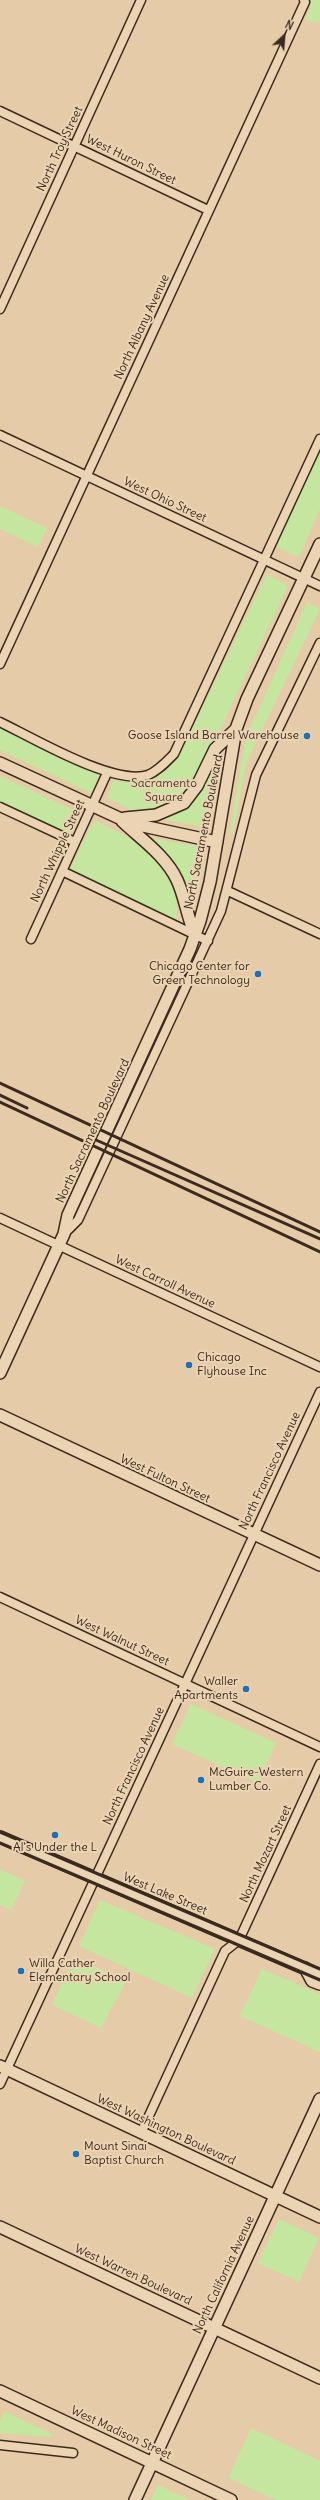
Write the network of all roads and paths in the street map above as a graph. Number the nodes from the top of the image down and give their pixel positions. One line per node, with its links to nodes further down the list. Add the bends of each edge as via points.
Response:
1 (142, 0): 4 (street, North Troy Street)
2 (304, 0): 5 (street, North Albany Avenue)
3 (0, 111): 4 (street, West Huron Street)
4 (74, 146): 5 (street, West Huron Street); 6 (street, North Troy Street)
5 (208, 210): 9 (street, North Albany Avenue)
6 (0, 309)
7 (0, 435): 9 (street, West Ohio Street)
8 (320, 439): 11 (street)
9 (86, 476): 11 (street, West Ohio Street); 15 (street, North Albany Avenue)
10 (320, 544): 12 (street, North Sacramento Boulevard)
11 (265, 560): 12 (street, West Ohio Street); 19 (street, via 174,754 161,768 148,775)
12 (304, 578): 13 (street, West Ohio Street); 17 (street, North Sacramento Boulevard, via 247,699)
13 (320, 586)
14 (320, 643): 26 (street, North Sacramento Boulevard, via 256,775)
15 (0, 664)
16 (0, 722): 19 (street)
17 (236, 729): 22 (street, via 215,750 197,786 184,803 156,815); 24 (street, North Sacramento Boulevard)
18 (0, 763): 20 (street)
19 (107, 773): 20 (street, North Whipple Street)
20 (92, 806): 22 (street); 23 (street, North Whipple Street)
21 (0, 807): 23 (street)
22 (119, 818): 24 (street, via 143,826); 28 (street, via 165,862 176,878)
23 (75, 842): 25 (street, North Whipple Street)
24 (217, 842): 28 (street, North Sacramento Boulevard, via 210,882)
25 (62, 871): 28 (street); 29 (street, North Whipple Street)
26 (228, 891): 27 (street); 30 (street, North Sacramento Boulevard)
27 (320, 934)
28 (195, 935): 30 (street); 32 (street, North Sacramento Boulevard, via 68,1216)
29 (31, 939)
30 (208, 940): 32 (street, North Sacramento Boulevard, via 78,1220)
31 (0, 1218): 33 (street, West Carroll Avenue)
32 (64, 1234): 33 (street, North Sacramento Boulevard)
33 (59, 1245): 34 (street, West Carroll Avenue); 35 (street, North Sacramento Boulevard)
34 (320, 1367)
35 (0, 1373)
36 (320, 1392): 38 (street, North Francisco Avenue)
37 (0, 1415): 38 (street, West Fulton Street)
38 (254, 1534): 39 (street, West Fulton Street); 41 (street, North Francisco Avenue)
39 (320, 1565)
40 (0, 1597): 41 (street, West Walnut Street)
41 (185, 1684): 42 (street, West Walnut Street); 45 (street, North Francisco Avenue)
42 (320, 1747)
43 (320, 1764): 47 (street, North Mozart Street)
44 (0, 1837): 45 (street, West Lake Street)
45 (95, 1878): 46 (street, West Lake Street); 52 (street, North Francisco Avenue)
46 (224, 1934): 47 (street, West Lake Street); 48 (street)
47 (239, 1940): 48 (street); 49 (street, West Lake Street)
48 (226, 1948): 55 (street)
49 (305, 1968): 50 (street, West Lake Street); 51 (street, via 312,1981)
50 (320, 1974)
51 (320, 1984)
52 (3, 2068): 53 (street, North Francisco Avenue); 55 (street, West Washington Boulevard)
53 (0, 2084)
54 (320, 2099): 56 (street, North California Avenue)
55 (142, 2133): 56 (street, West Washington Boulevard)
56 (275, 2195): 57 (street, West Washington Boulevard); 59 (street, North California Avenue)
57 (320, 2217)
58 (0, 2227): 59 (street, West Warren Boulevard)
59 (214, 2328): 60 (street, West Warren Boulevard); 64 (street, North California Avenue)
60 (320, 2378)
61 (0, 2391): 64 (street, West Madison Street)
62 (0, 2445): 63 (street)
63 (73, 2453)
64 (152, 2462): 65 (street, North California Avenue); 66 (street, West Madison Street)
65 (135, 2500)
66 (232, 2500)

